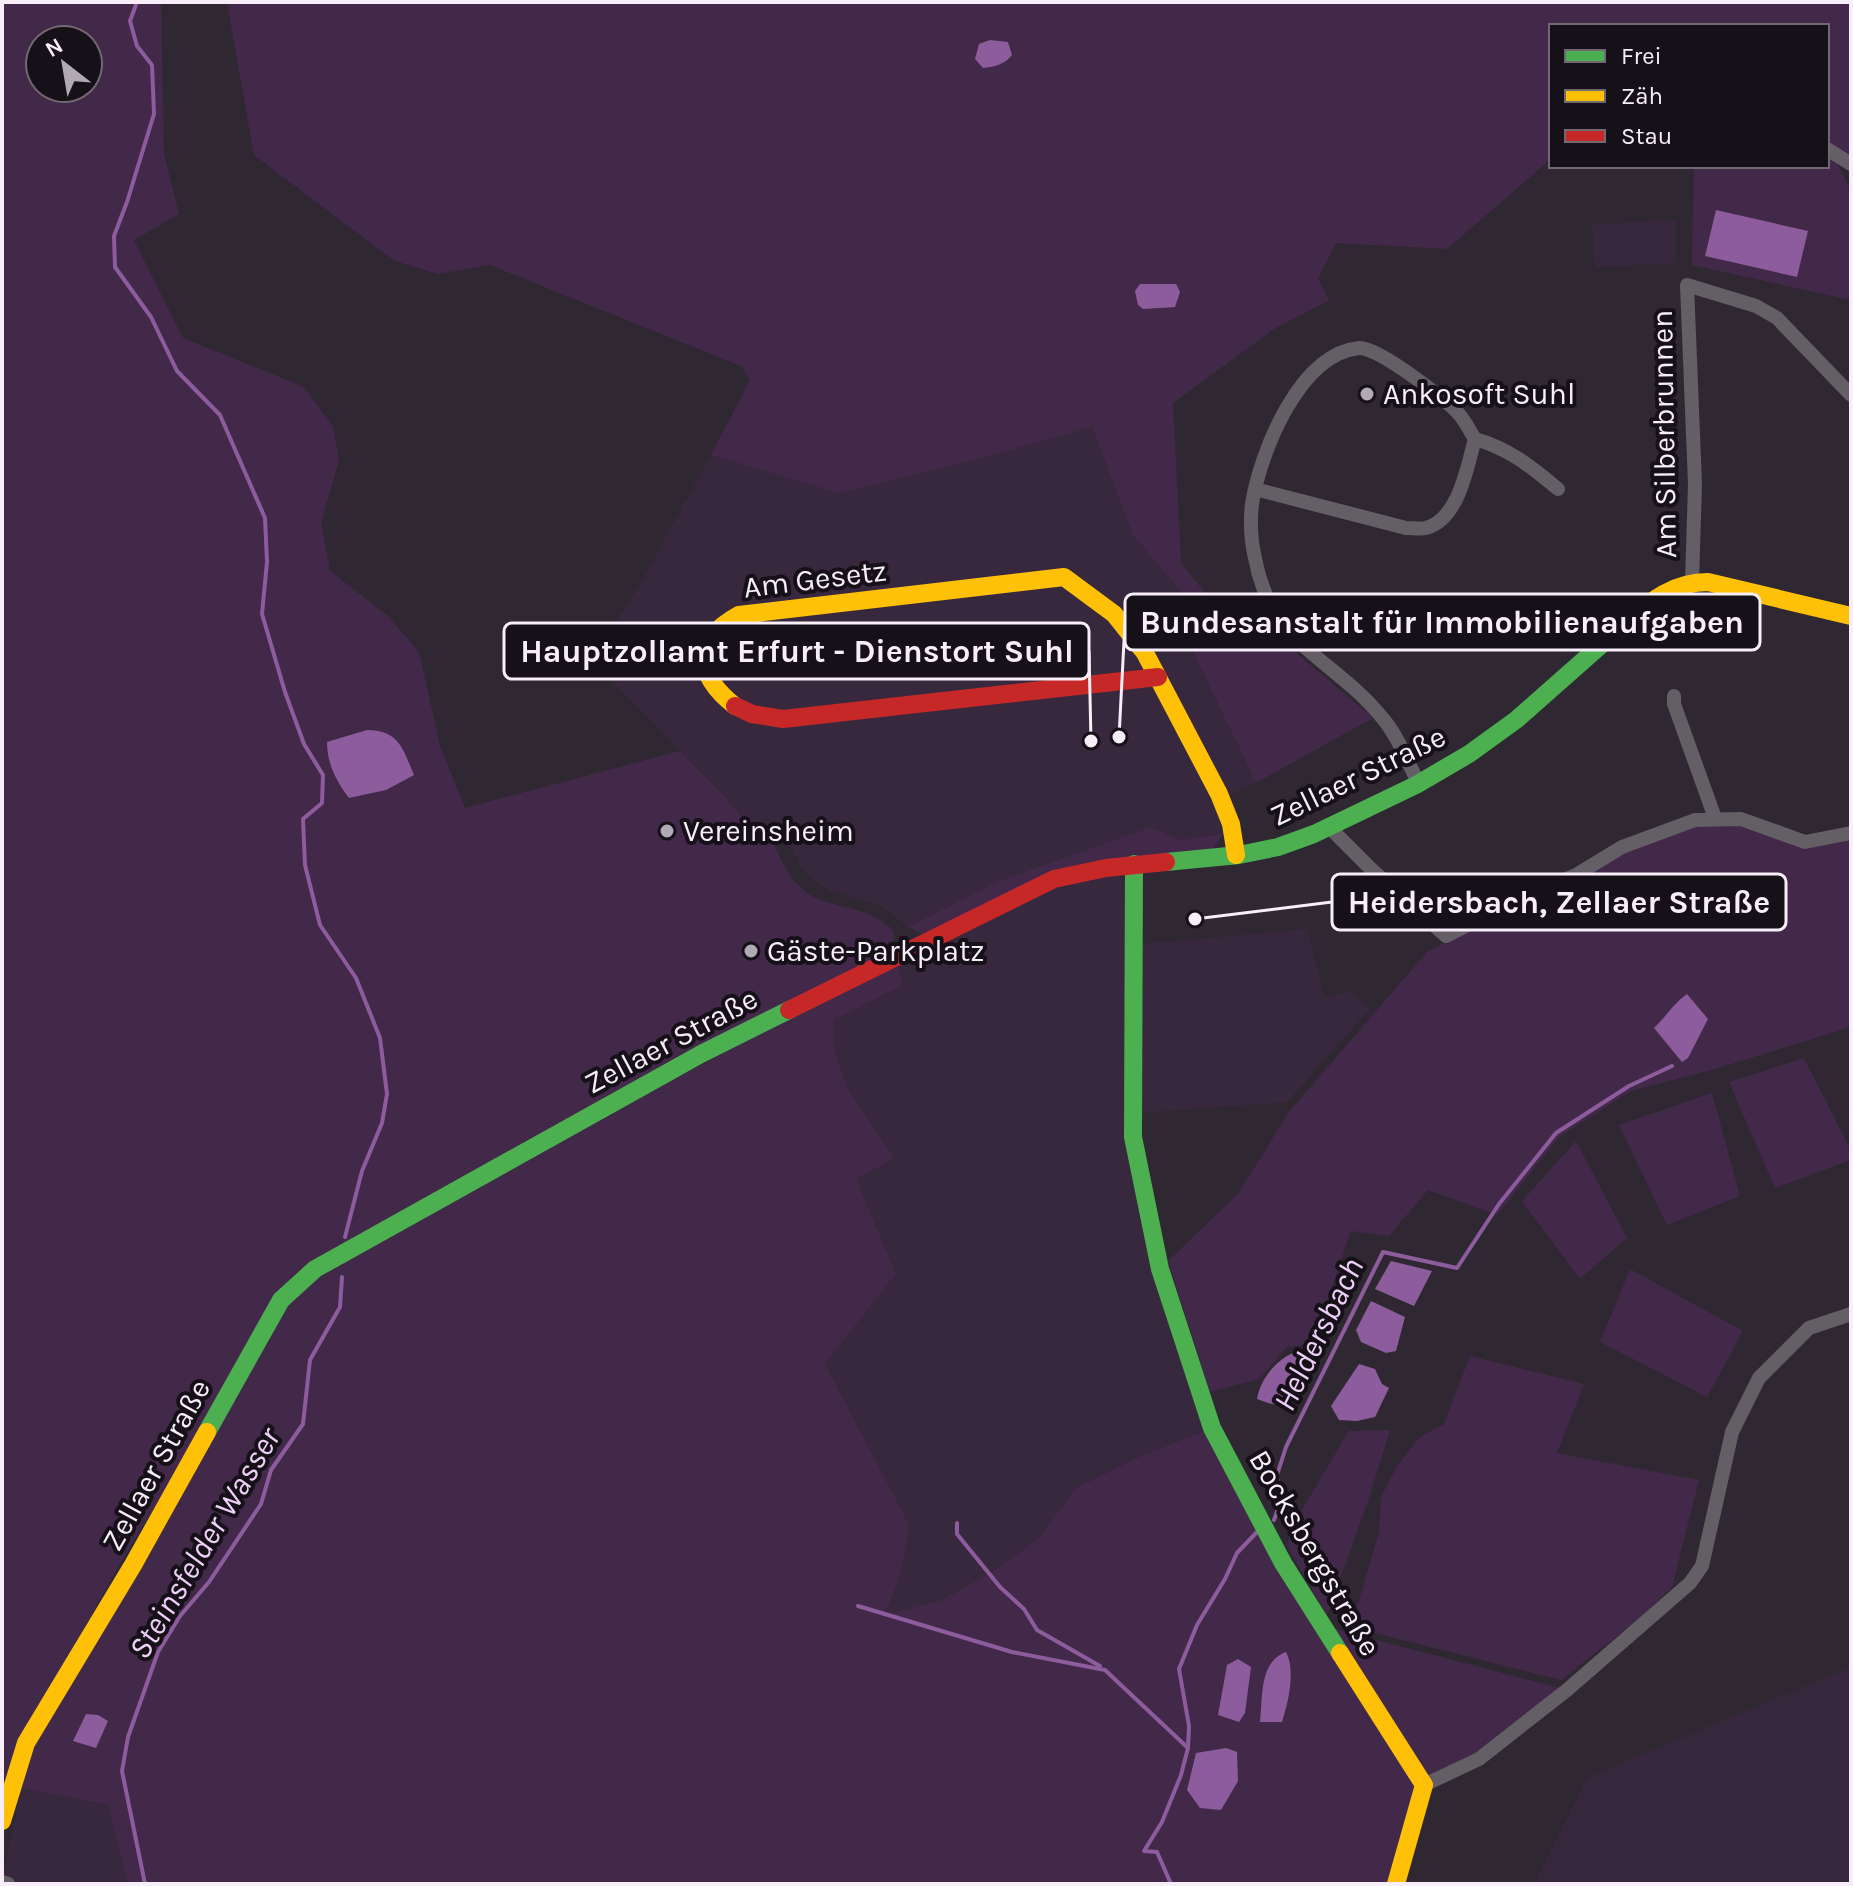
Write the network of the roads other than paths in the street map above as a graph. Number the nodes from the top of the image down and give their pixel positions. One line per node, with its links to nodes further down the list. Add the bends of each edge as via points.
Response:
1 (1829, 150): 2 (street)
2 (1851, 164)
3 (1851, 395): 7 (street, Am Silberbrunnen, via 1777,318 1756,306 1687,285 1695,484)
4 (1475, 439): 5 (street, via 1459,495 1443,518 1426,528 1391,525); 5 (street, via 1461,415 1431,389 1374,351 1351,350 1323,364 1292,398); 6 (street, via 1499,446)
5 (1255, 489): 11 (street, via 1254,558 1279,622 1384,720)
6 (1558, 489)
7 (1692, 582): 8 (street); 11 (street, Zellaer Straße, via 1659,595 1514,722)
8 (1851, 616)
9 (1158, 677): 9 (street, Am Gesetz, via 1137,640 1087,590 1064,577 739,615 710,636 704,658 706,672 725,699 761,717 783,719); 15 (street, Am Gesetz, via 1226,812)
10 (1674, 696): 12 (street)
11 (1419, 784): 13 (street, Zellaer Straße)
12 (1715, 818): 13 (street, via 1695,820 1622,847 1576,875 1446,936); 14 (street, via 1741,819 1805,842)
13 (1329, 827): 15 (street, Zellaer Straße, via 1269,850)
14 (1851, 833)
15 (1236, 855): 16 (street, Zellaer Straße)
16 (1134, 864): 18 (street, Bocksbergstraße, via 1133,1137 1160,1269 1193,1376 1212,1428 1283,1563); 19 (street, Zellaer Straße, via 1054,879 729,1040 302,1278 281,1300 26,1743)
17 (1851, 1314): 18 (street, via 1809,1328 1759,1378 1732,1432 1702,1566 1690,1583 1479,1759)
18 (1424, 1785): 22 (street)
19 (2, 1821)
20 (2, 1882): 21 (street)
21 (8, 1884)
22 (1396, 1884)

